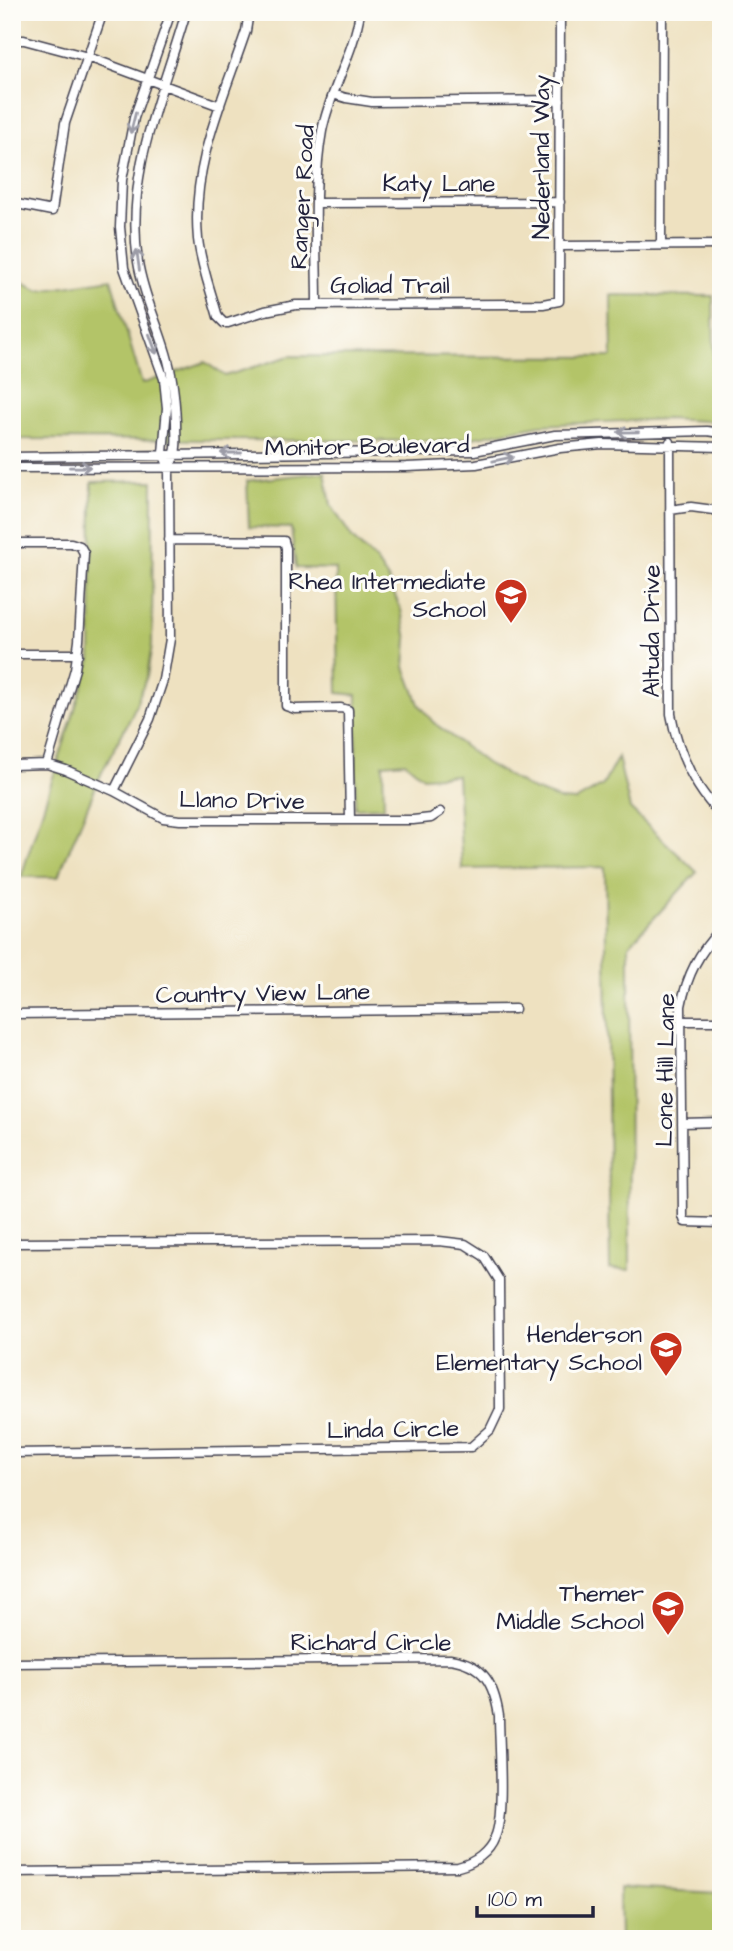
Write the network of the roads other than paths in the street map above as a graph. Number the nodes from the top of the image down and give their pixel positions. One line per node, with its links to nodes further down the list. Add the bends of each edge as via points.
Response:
1 (103, 12): 9 (street)
2 (171, 12): 10 (street)
3 (186, 12): 11 (street)
4 (249, 12): 14 (street)
5 (360, 12): 12 (street, Ranger Road)
6 (560, 12): 13 (street, Nederland Way)
7 (662, 12): 18 (street)
8 (12, 40): 9 (street)
9 (88, 57): 10 (street); 16 (street, via 65,123 52,211)
10 (148, 80): 11 (street); 27 (street, one-way to 27, via 134,118 121,180 120,227 124,268 164,379)
11 (163, 86): 14 (street); 28 (street, one-way to 11, via 171,372 146,300 136,233 142,153)
12 (333, 94): 13 (street, via 372,102); 17 (street, Ranger Road, via 320,143)
13 (560, 100): 15 (street, Nederland Way)
14 (220, 106): 22 (street, Goliad Trail, via 203,158 197,213 203,266 218,317 224,323 284,307)
15 (560, 202): 17 (street, Katy Lane); 20 (street, Nederland Way)
16 (12, 203)
17 (317, 203): 22 (street, Ranger Road)
18 (661, 245): 19 (street); 20 (street)
19 (721, 245)
20 (560, 246): 21 (street, Nederland Way)
21 (559, 301): 22 (street, Goliad Trail)
22 (317, 305)
23 (670, 432): 24 (street, Monitor Boulevard); 25 (street, Altuda Drive); 28 (street, Monitor Boulevard, one-way to 28, via 555,435 474,451)
24 (721, 433)
25 (670, 444): 26 (street, Monitor Boulevard); 31 (street, Monitor Boulevard, one-way to 25, via 475,464 560,448); 32 (street, Altuda Drive)
26 (721, 447)
27 (163, 453): 28 (street, Monitor Boulevard); 29 (street, Monitor Boulevard); 31 (street)
28 (177, 453): 31 (street)
29 (12, 457)
30 (12, 468): 31 (street, Monitor Boulevard, one-way to 31)
31 (169, 468): 34 (street)
32 (670, 510): 33 (street); 42 (street, Altuda Drive, via 669,648 674,727 689,772)
33 (721, 511)
34 (169, 540): 40 (street, via 170,639 163,680 150,719); 43 (street, via 284,541 286,706 348,710)
35 (12, 543): 37 (street, via 80,545 84,553)
36 (12, 654): 37 (street)
37 (78, 654): 38 (street)
38 (47, 764): 39 (street, Llano Drive); 40 (street, Llano Drive)
39 (12, 765)
40 (114, 791): 43 (street, Llano Drive, via 163,818)
41 (440, 812): 43 (street, Llano Drive, via 413,820)
42 (721, 815)
43 (350, 820)
44 (721, 929): 47 (street, Lone Hill Lane, via 686,981)
45 (515, 1009): 46 (street, Country View Lane)
46 (12, 1014)
47 (683, 1021): 48 (street); 50 (street, Lone Hill Lane)
48 (721, 1021)
49 (721, 1122): 50 (street)
50 (682, 1123): 51 (street, Lone Hill Lane, via 685,1222)
51 (721, 1223)
52 (12, 1243): 53 (street, Linda Circle, via 465,1244 484,1256 499,1280 500,1385 500,1409 490,1430 471,1447)
53 (12, 1453)
54 (12, 1662): 55 (street, Richard Circle, via 463,1662 484,1675 496,1699 499,1816 496,1835 485,1852 458,1867)
55 (12, 1872)

